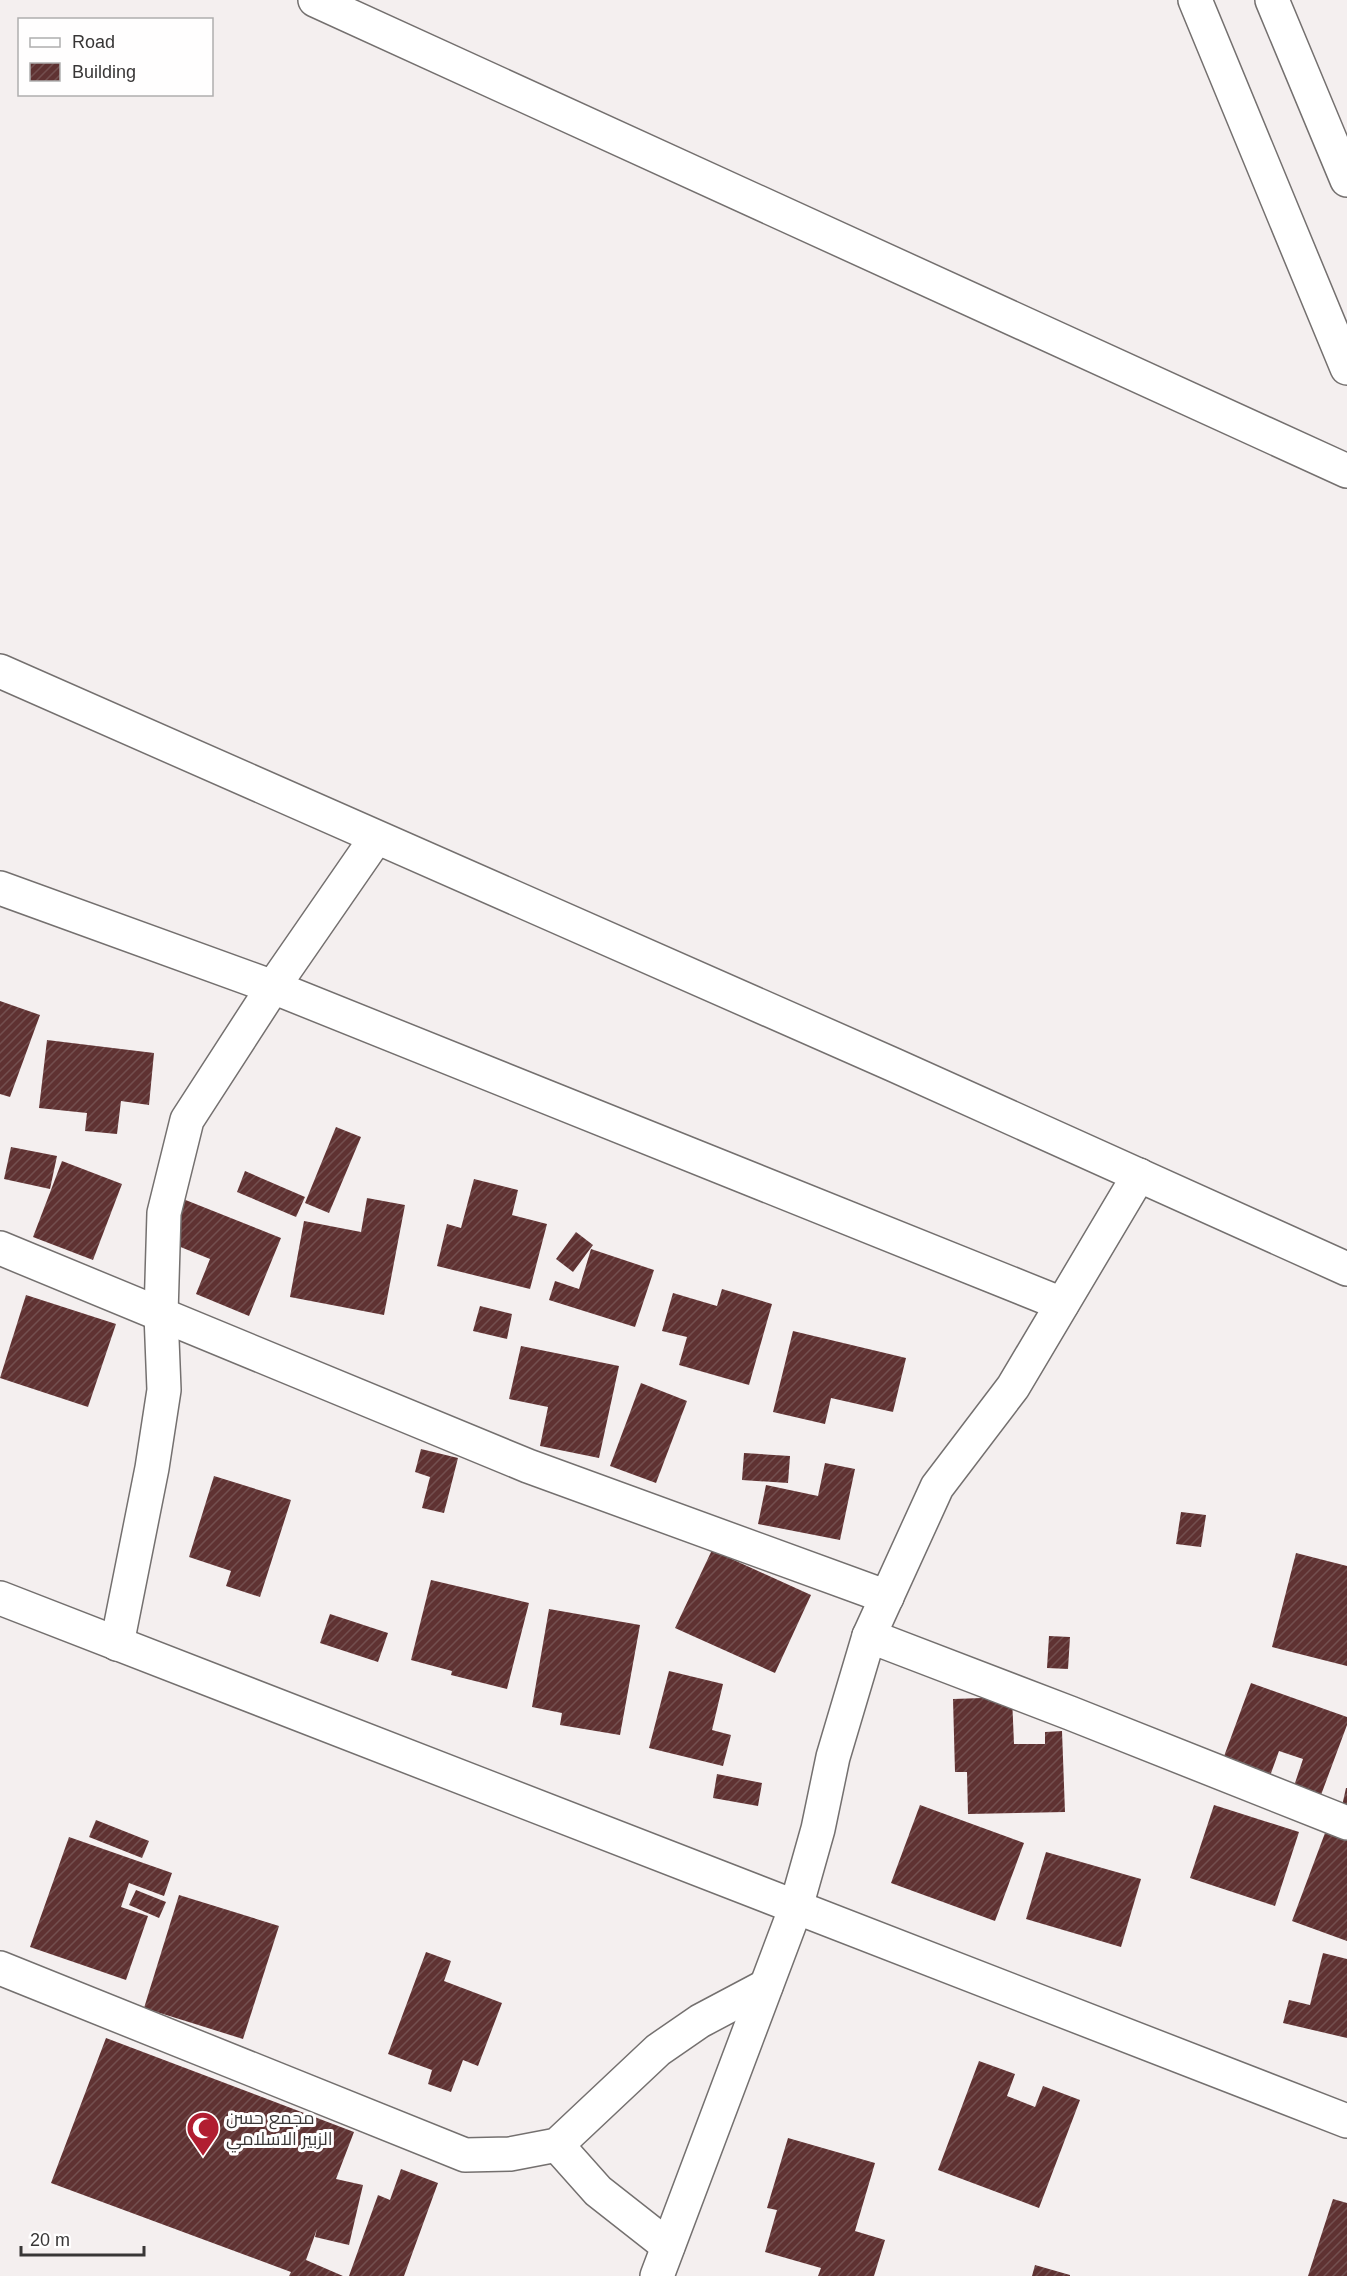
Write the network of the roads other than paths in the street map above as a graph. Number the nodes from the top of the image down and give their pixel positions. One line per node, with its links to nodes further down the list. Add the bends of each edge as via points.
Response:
1 (315, 0): 6 (street)
2 (1195, 0): 5 (street)
3 (1272, 0): 4 (street)
4 (1347, 180)
5 (1347, 368)
6 (1347, 471)
7 (0, 671): 8 (street)
8 (376, 838): 10 (street); 11 (street)
9 (0, 888): 10 (street)
10 (273, 987): 14 (street); 15 (street, via 187,1120 164,1213)
11 (1139, 1175): 13 (street); 14 (street)
12 (0, 1248): 15 (street)
13 (1347, 1269)
14 (1062, 1304): 16 (street, via 1013,1387 937,1487)
15 (161, 1314): 16 (street, via 528,1466); 19 (street, via 164,1390)
16 (887, 1597): 18 (street)
17 (0, 1599): 19 (street)
18 (868, 1636): 20 (street); 21 (street)
19 (117, 1644): 21 (street)
20 (1347, 1823)
21 (796, 1907): 23 (street); 24 (street)
22 (0, 1968): 25 (street, via 465,2155 510,2154)
23 (766, 1986): 25 (street, via 700,2021 658,2050); 26 (street)
24 (1347, 2121)
25 (557, 2145): 26 (street)
26 (663, 2261)

